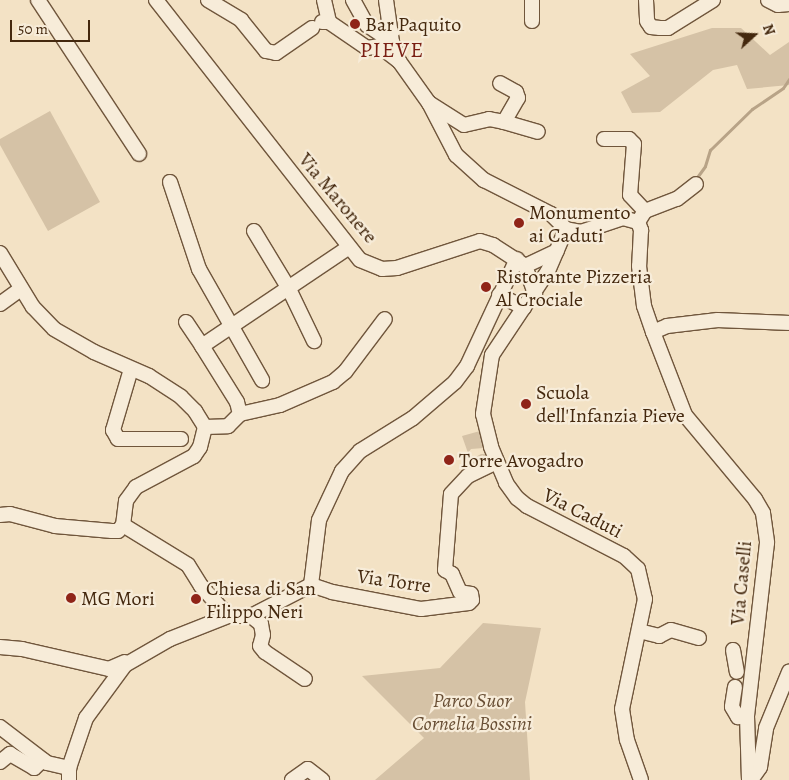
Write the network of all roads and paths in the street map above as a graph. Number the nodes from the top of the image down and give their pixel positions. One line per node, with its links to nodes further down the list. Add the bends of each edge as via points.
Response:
1 (38, 0): 21 (street)
2 (208, 0): 13 (street, via 241,20 266,51 276,53)
3 (324, 0): 13 (street)
4 (386, 0): 14 (street)
5 (532, 0): 12 (street)
6 (646, 0): 7 (street, via 647,21 651,27 660,28 675,24)
7 (713, 0)
8 (768, 0): 11 (street, via 778,5)
9 (159, 1): 27 (street, Via Maronere)
10 (354, 1): 14 (street, via 367,25)
11 (789, 4)
12 (532, 20)
13 (321, 24): 15 (street, via 367,48 379,46)
14 (392, 42): 15 (street)
15 (399, 61): 17 (street)
16 (500, 82): 18 (street, via 516,92 518,98)
17 (428, 103): 18 (street, via 464,125 489,119); 25 (street, via 456,155 468,167 484,180 551,214)
18 (504, 122): 19 (street)
19 (538, 132)
20 (604, 139): 24 (street, via 629,139 634,144 630,196)
21 (140, 154)
22 (170, 182): 40 (street, via 199,269)
23 (696, 184): 24 (street, via 677,200)
24 (642, 217): 25 (street, via 623,218 581,232); 41 (street, Via Caselli, via 639,266 644,306)
25 (566, 229): 28 (street, Via Caduti)
26 (254, 231): 32 (street)
27 (348, 248): 30 (street, Via Maronere, via 360,260 382,269 396,268 480,241); 32 (street)
28 (557, 251): 30 (street); 33 (street, Via Caduti)
29 (0, 253): 31 (street)
30 (521, 263): 33 (street); 34 (street)
31 (21, 289): 35 (street); 44 (street, via 54,329)
32 (289, 289): 40 (street); 42 (street)
33 (534, 294): 36 (street, Via Caduti)
34 (499, 295): 36 (street); 52 (street, via 467,366 455,382 413,418 360,451 342,472 319,520)
35 (0, 304)
36 (524, 308): 49 (street, Via Caduti, via 492,355 487,379 483,414)
37 (385, 318): 46 (street, via 345,372 333,382 280,406)
38 (186, 322): 43 (street)
39 (789, 323): 41 (street, via 718,320)
40 (231, 326): 43 (street); 45 (street)
41 (653, 332): 64 (street, Via Caselli, via 686,415 756,499 763,514 767,543)
42 (314, 341)
43 (202, 346): 46 (street, via 237,402)
44 (131, 369): 47 (street, via 181,397 196,411); 48 (street, via 113,430 118,438)
45 (262, 380)
46 (240, 414): 47 (street, via 228,426)
47 (204, 427): 51 (street, via 200,447 194,456 136,487 126,501)
48 (181, 439)
49 (498, 462): 52 (street, Via Torre, via 468,476 451,494 445,570 455,579 456,588 471,594 472,600 463,605 421,609); 55 (street, Via Caduti, via 506,483 527,506 624,556 638,569 645,599)
50 (0, 515): 51 (street, via 10,514 55,526 112,531 118,531)
51 (123, 525): 53 (street, via 188,564 201,586)
52 (311, 585): 54 (street)
53 (224, 611): 54 (street); 59 (street, via 214,621)
54 (256, 613): 62 (street, via 263,635 260,646)
55 (639, 631): 56 (street, via 659,636 671,630); 71 (street, Via Caduti, via 622,709 627,740)
56 (699, 638)
57 (0, 647): 59 (street, via 109,669)
58 (733, 650): 60 (street)
59 (131, 661): 68 (street, via 86,718)
60 (737, 672)
61 (789, 672): 72 (street, via 766,728 760,767)
62 (306, 679)
63 (735, 687): 64 (street, via 732,707 738,717)
64 (747, 716): 72 (street, Via Caselli)
65 (0, 728): 66 (street)
66 (43, 760): 67 (street, via 34,768 10,754); 68 (street)
67 (0, 762)
68 (69, 774)
69 (292, 780): 70 (street, via 308,769)
70 (322, 780)
71 (641, 780)
72 (750, 780)

